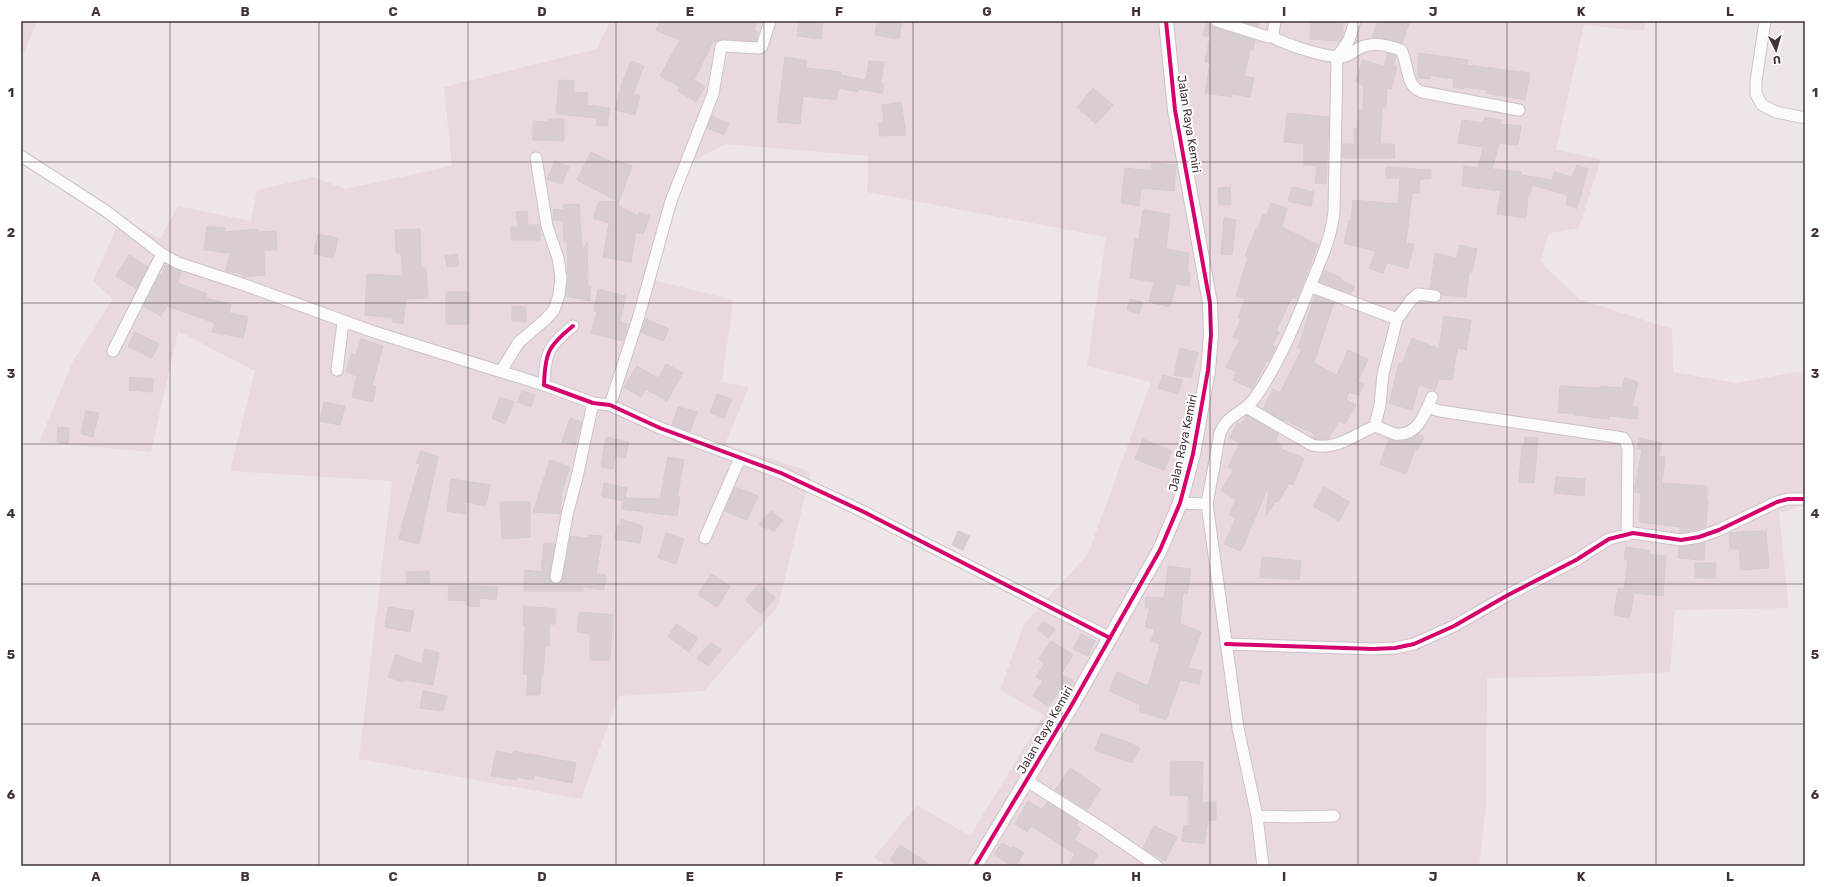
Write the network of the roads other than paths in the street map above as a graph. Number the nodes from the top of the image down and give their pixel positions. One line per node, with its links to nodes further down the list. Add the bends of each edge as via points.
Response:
1 (770, 21): 24 (street, via 762,46 759,48 721,47 713,94 671,202 638,319)
2 (1166, 21): 29 (street, Jalan Raya Kemiri, via 1175,110 1210,303 1208,370 1193,454)
3 (1217, 21): 7 (street)
4 (1355, 21): 8 (street, via 1349,40)
5 (1765, 21): 10 (street, via 1756,94 1762,105 1776,112)
6 (1276, 22): 7 (street)
7 (1270, 36): 8 (street, via 1291,45)
8 (1337, 57): 9 (street, via 1367,46 1402,50 1411,85 1418,91); 14 (street, via 1334,217 1327,247)
9 (1519, 110)
10 (1805, 118)
11 (21, 156): 13 (street, via 106,211)
12 (536, 158): 21 (street, via 547,226 558,258 561,277 559,295 554,310 519,342)
13 (162, 254): 17 (street, via 178,263); 19 (street)
14 (1310, 286): 16 (street); 25 (street, via 1287,342 1253,400)
15 (1435, 296): 16 (street, via 1418,294)
16 (1397, 319): 26 (street, via 1383,374)
17 (343, 322): 20 (street); 21 (street)
18 (573, 326): 22 (street, via 555,341 549,352)
19 (113, 351)
20 (336, 370)
21 (501, 371): 22 (street)
22 (544, 385): 23 (street)
23 (593, 402): 24 (street); 32 (street)
24 (610, 405): 27 (street, via 660,428)
25 (1246, 407): 26 (street, via 1312,445 1322,448 1353,438); 29 (street, via 1223,424)
26 (1375, 426): 30 (street, via 1396,434 1409,431 1421,422 1430,402 1440,411 1623,438 1628,449)
27 (740, 458): 31 (street); 33 (street, via 781,473 864,512)
28 (1805, 499): 30 (street, via 1777,502 1699,537 1681,540 1634,533)
29 (1196, 504): 33 (street, Jalan Raya Kemiri, via 1160,550); 34 (street)
30 (1627, 535): 34 (street, via 1609,539 1576,560 1454,626 1414,644 1373,649)
31 (705, 538)
32 (556, 577)
33 (1110, 638): 35 (street, Jalan Raya Kemiri)
34 (1226, 644): 36 (street, via 1238,728)
35 (1027, 781): 38 (street, Jalan Raya Kemiri); 39 (street)
36 (1257, 816): 37 (street); 40 (street)
37 (1334, 816)
38 (975, 866)
39 (1157, 866)
40 (1263, 866)

